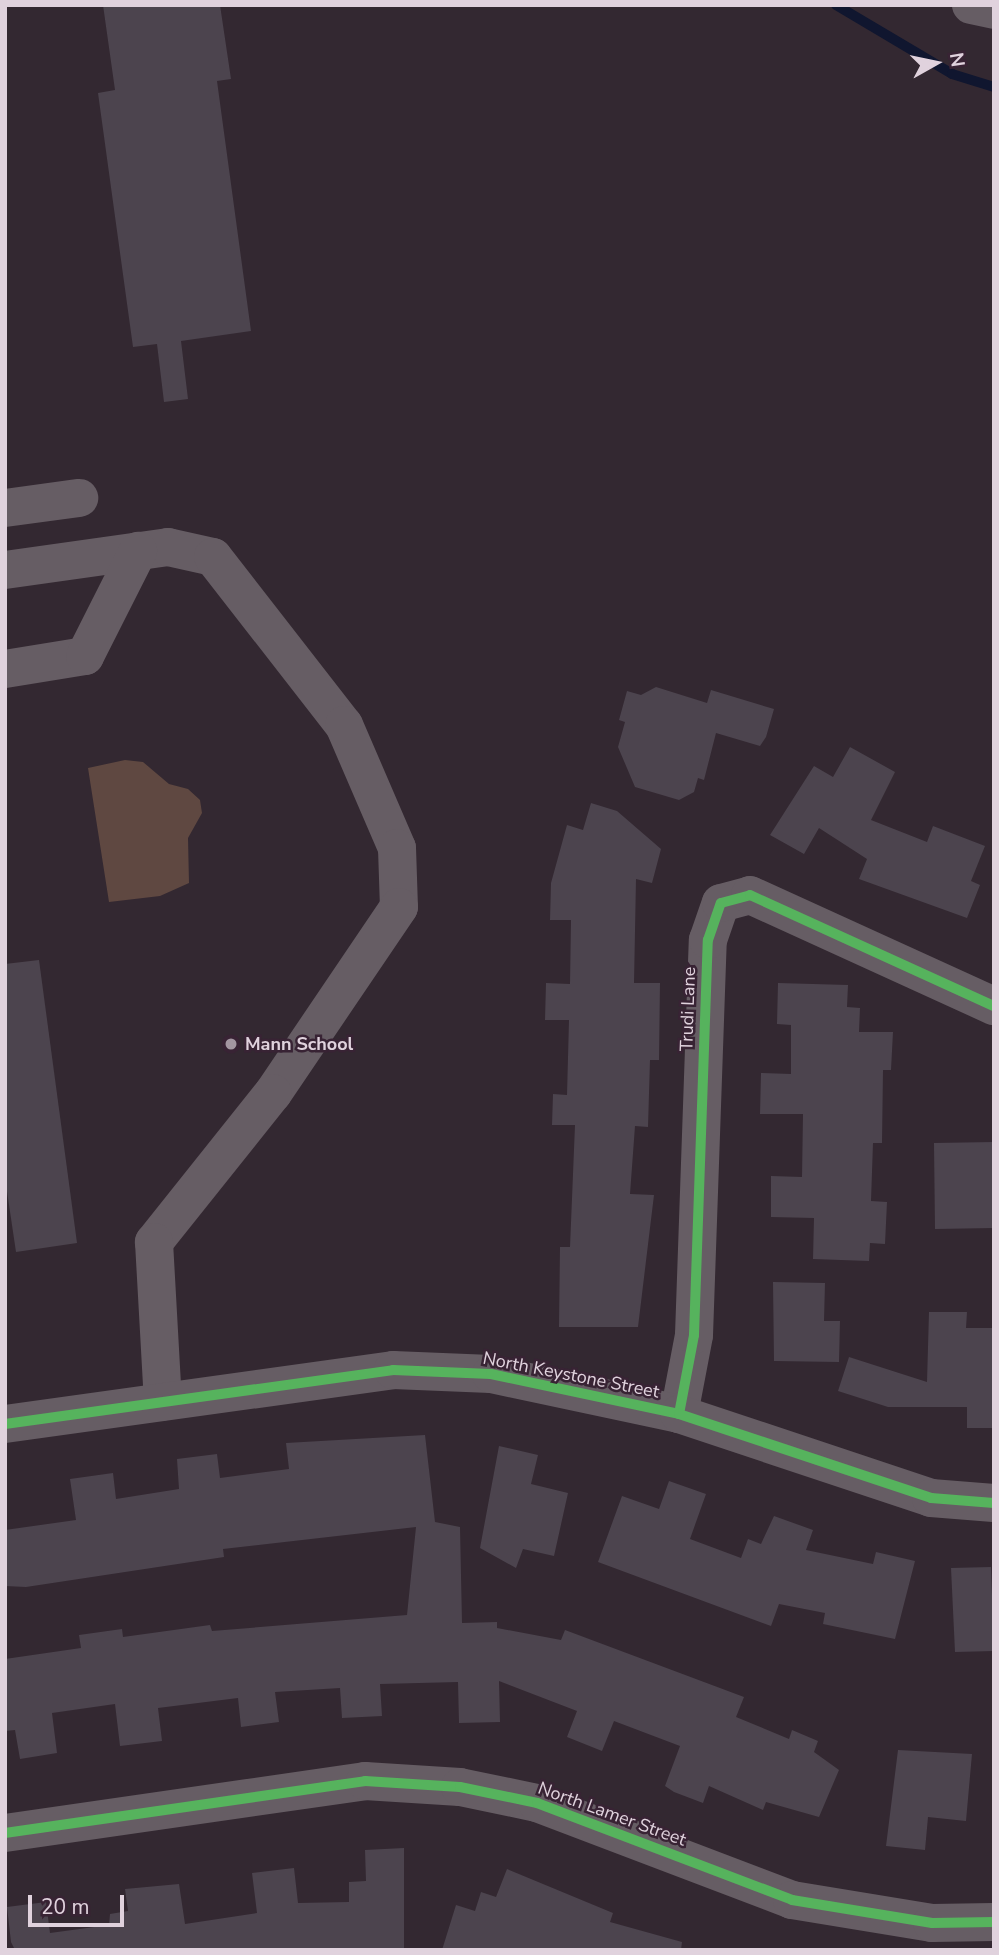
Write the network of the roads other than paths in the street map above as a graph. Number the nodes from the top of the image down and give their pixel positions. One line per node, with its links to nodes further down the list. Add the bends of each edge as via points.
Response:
1 (971, 5): 2 (street)
2 (994, 10)
3 (79, 498): 4 (street)
4 (5, 508)
5 (138, 551): 6 (street); 7 (street, via 85,656); 9 (street, via 168,547 213,557 344,725 397,848 399,907 273,1093 154,1242)
6 (5, 570)
7 (5, 670)
8 (994, 1006): 10 (street, Trudi Lane, via 750,895 721,903 708,940 694,1335)
9 (163, 1402): 10 (street, North Keystone Street, via 393,1370 491,1374); 11 (street, North Keystone Street)
10 (679, 1414): 12 (street, North Keystone Street, via 931,1498)
11 (5, 1424)
12 (994, 1503)
13 (5, 1833): 14 (street, North Lamer Street, via 365,1781 460,1787 537,1803 792,1900 932,1923)
14 (994, 1922)

